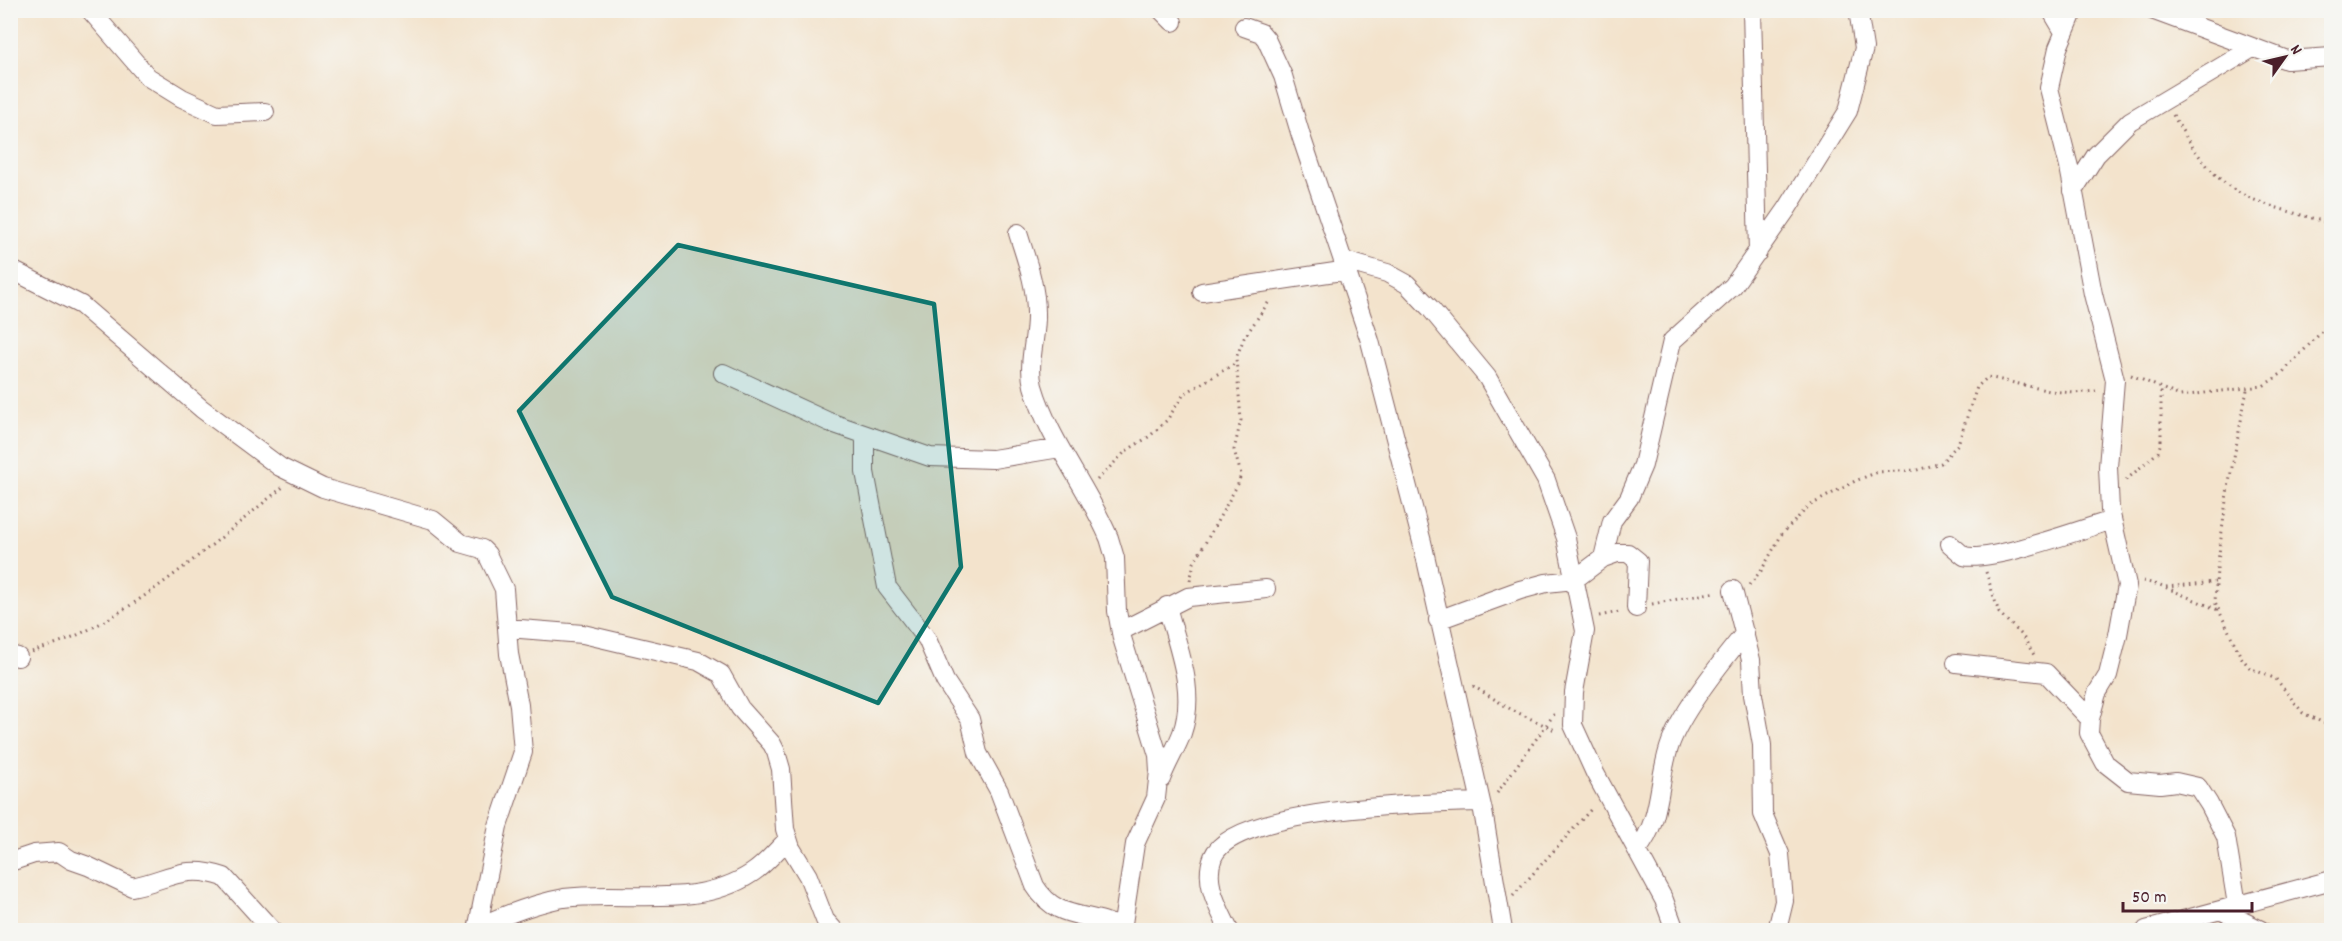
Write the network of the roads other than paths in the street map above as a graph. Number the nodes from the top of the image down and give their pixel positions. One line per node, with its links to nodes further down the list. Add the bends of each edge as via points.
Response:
1 (90, 10): 11 (street, via 148,77 182,98 217,114)
2 (1752, 10): 14 (street)
3 (1858, 10): 14 (street, via 1863,48 1848,111)
4 (2051, 10): 8 (street)
5 (2074, 10): 8 (street)
6 (2152, 10): 9 (street)
7 (1244, 27): 15 (street, via 1261,33 1276,59)
8 (2064, 32): 12 (street, via 2049,88)
9 (2251, 49): 10 (street, via 2288,60); 12 (street, via 2121,130 2096,155)
10 (2331, 57)
11 (265, 112)
12 (2073, 191): 21 (street, via 2114,379 2108,467)
13 (1018, 233): 20 (street, via 1034,284 1033,384)
14 (1758, 252): 23 (street, via 1726,294 1672,341 1643,465 1629,498 1612,521)
15 (1346, 265): 17 (street, via 1283,281); 24 (street, via 1388,273 1407,284 1487,377 1546,480 1566,538); 29 (street, via 1397,441)
16 (10, 269): 30 (street, via 81,305 202,409 280,467 323,488 433,520 461,543 482,549 504,589)
17 (1202, 292)
18 (723, 373): 19 (street, via 783,403)
19 (865, 436): 20 (street, via 930,457 993,459); 45 (street, via 866,472 887,587 927,639 945,681 970,719 982,764 999,791 1035,886 1054,907 1108,921)
20 (1060, 448): 31 (street, via 1101,520 1115,558)
21 (2112, 520): 22 (street, via 2026,547 1982,556 1964,556); 34 (street, via 2126,578 2108,675 2097,693)
22 (1950, 544)
23 (1603, 558): 24 (street); 28 (street, via 1628,553 1638,561)
24 (1574, 580): 29 (street, via 1520,590); 38 (street, via 1584,644 1572,707 1573,725)
25 (1266, 589): 27 (street, via 1188,597)
26 (1733, 590): 32 (street)
27 (1167, 606): 31 (street); 35 (street, via 1187,679 1188,701 1183,731)
28 (1636, 608)
29 (1438, 620): 36 (street)
30 (508, 628): 37 (street, via 583,634 688,658 716,670 740,708 776,752); 42 (street, via 523,752 496,836)
31 (1120, 631): 35 (street, via 1158,754)
32 (1745, 633): 38 (street, via 1670,743 1652,829); 49 (street, via 1762,745 1763,814 1780,854 1784,901)
33 (1956, 663): 34 (street, via 2038,671 2052,676)
34 (2090, 719): 41 (street, via 2089,733 2105,763 2128,781 2176,782 2198,788 2226,837)
35 (1159, 785): 45 (street, via 1135,844)
36 (1482, 807): 46 (street, via 1355,808 1275,822 1231,836 1213,857 1209,880); 47 (street)
37 (788, 839): 42 (street, via 753,873 707,891 670,896 564,898 516,911); 44 (street, via 808,876 819,908)
38 (1637, 850): 48 (street)
39 (10, 862): 43 (street, via 34,854 59,852 132,887 172,873 213,873 224,877)
40 (2331, 880): 41 (street)
41 (2230, 916): 50 (street); 51 (street)
42 (477, 929)
43 (272, 930)
44 (834, 930)
45 (1122, 930)
46 (1229, 930)
47 (1503, 930)
48 (1675, 930)
49 (1777, 930)
50 (2146, 930)
51 (2261, 930)

